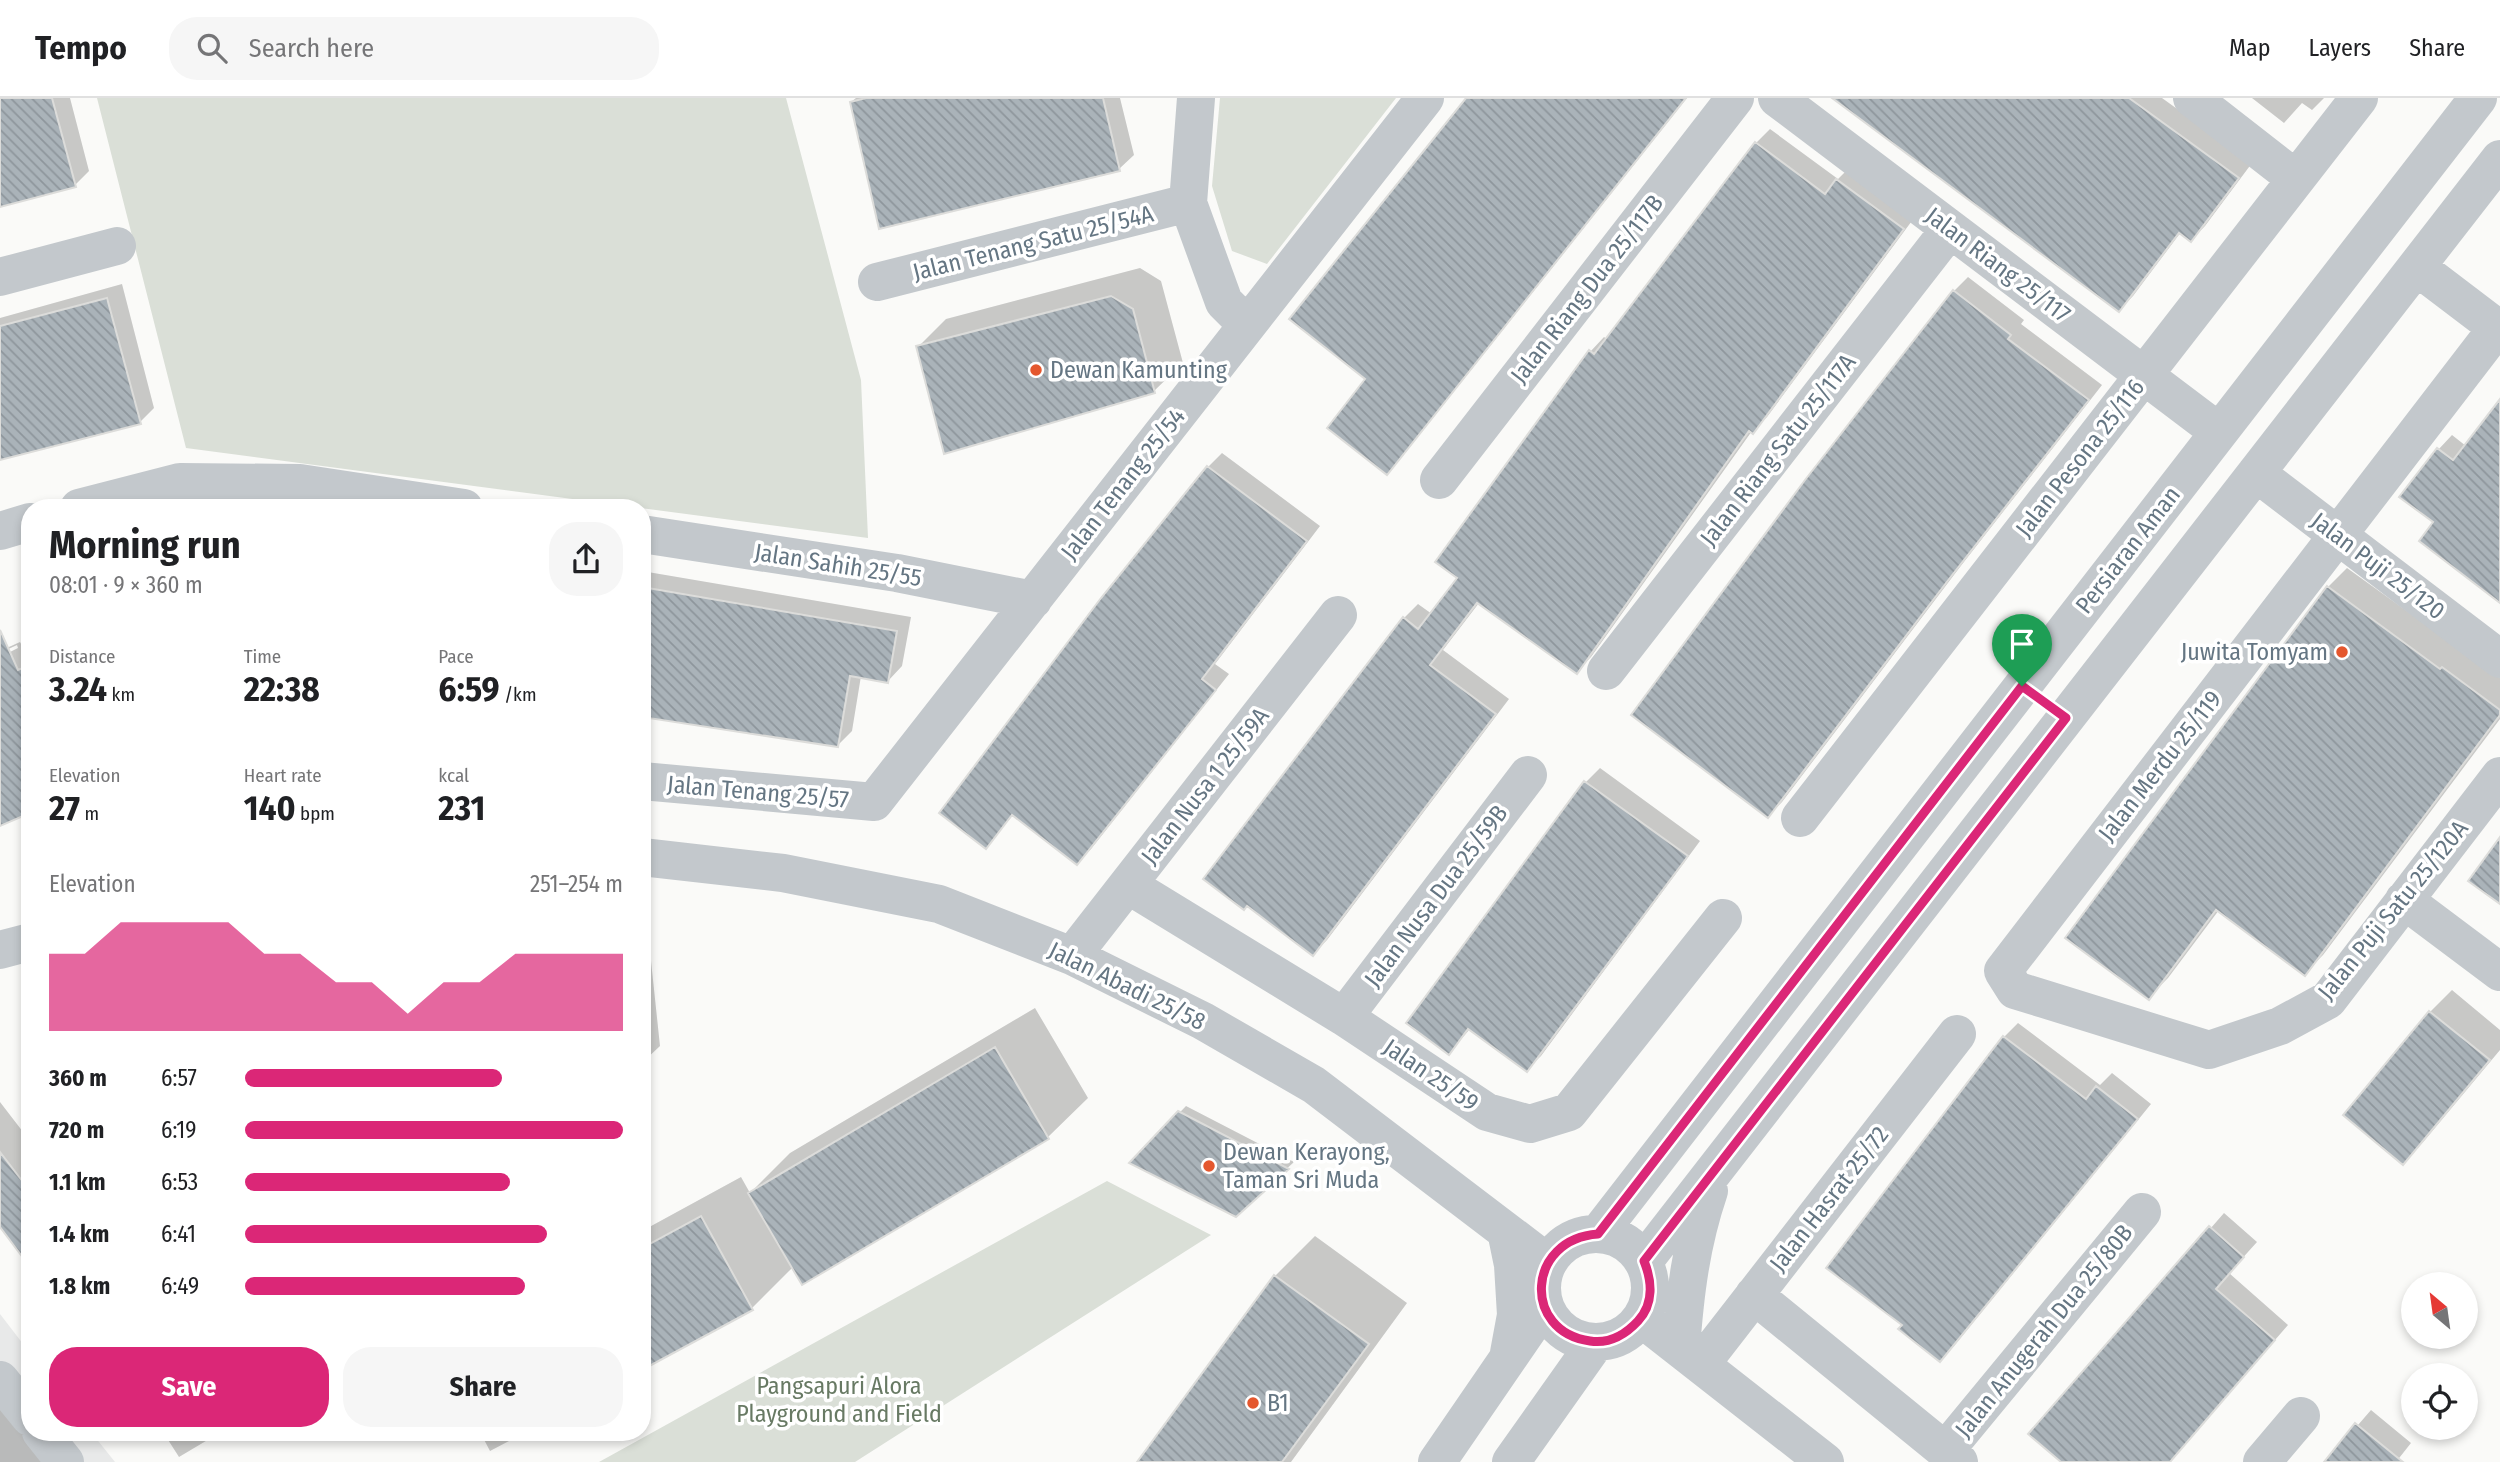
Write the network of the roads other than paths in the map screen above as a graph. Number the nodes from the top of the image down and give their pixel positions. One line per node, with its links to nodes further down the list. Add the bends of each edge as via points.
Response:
1 (1196, 98): 10 (street)
2 (1425, 98): 16 (street, Jalan Tenang 25/54)
3 (1735, 98): 21 (street, Jalan Riang Dua 25/117B)
4 (1777, 98): 11 (street, Jalan Riang 25/117)
5 (2192, 98): 9 (street)
6 (2359, 98): 9 (street, Jalan Pesona 25/116)
7 (2478, 98): 19 (street, Persiaran Aman)
8 (2500, 159): 13 (street)
9 (2296, 179): 18 (street, Jalan Pesona 25/116)
10 (1188, 203): 15 (street, Jalan Tenang Satu 25/54A); 16 (street, via 1224,302)
11 (1950, 229): 18 (street, Jalan Riang 25/117); 31 (street, Jalan Riang Satu 25/117A)
12 (117, 246): 14 (street)
13 (2417, 267): 17 (street); 20 (street)
14 (0, 277)
15 (877, 282)
16 (1247, 325): 28 (street, Jalan Tenang 25/54)
17 (2499, 329): 27 (street, Jalan Merdu 25/119)
18 (2144, 375): 19 (street, Jalan Riang 25/117); 38 (street, Jalan Pesona 25/116)
19 (2219, 432): 32 (street, Persiaran Aman)
20 (2256, 473): 27 (street, Jalan Puji 25/120); 33 (street)
21 (1439, 480)
22 (114, 499): 23 (street, via 180,482 300,483)
23 (405, 499)
24 (21, 525): 25 (street)
25 (0, 531)
26 (651, 535): 28 (street, Jalan Sahih 25/55, via 897,573)
27 (2338, 536): 30 (street, Jalan Puji 25/120); 46 (street, Jalan Merdu 25/119)
28 (1033, 600): 37 (street, Jalan Tenang 25/54)
29 (1338, 615): 40 (street, Jalan Nusa 1 25/59A)
30 (2500, 659)
31 (1606, 671)
32 (2022, 686): 33 (street); 53 (street, Persiaran Aman)
33 (2066, 718): 50 (street)
34 (1528, 775): 48 (street, Jalan Nusa Dua 25/59B)
35 (2500, 776): 41 (street, Jalan Puji Satu 25/120A)
36 (651, 782): 37 (street, Jalan Tenang 25/57)
37 (874, 802)
38 (1800, 818)
39 (651, 858): 45 (street, Jalan Abadi 25/58, via 783,873 939,904)
40 (1128, 885): 45 (street, Jalan Nusa 1 25/59A); 48 (street, Jalan 25/59)
41 (2404, 900): 46 (street, Jalan Puji Satu 25/120A, via 2328,1000 2280,1026 2208,1050 2015,990); 47 (street)
42 (1723, 918): 48 (street, Jalan 25/59, via 1569,1112 1530,1124 1487,1112)
43 (21, 944): 44 (street)
44 (0, 950)
45 (1072, 956): 52 (street, Jalan Abadi 25/58, via 1203,1021 1314,1085)
46 (2003, 971)
47 (2500, 972)
48 (1344, 1017)
49 (1957, 1034): 56 (street, Jalan Hasrat 25/72)
50 (1717, 1169): 54 (street); 60 (street, via 1696,1229 1686,1282)
51 (2142, 1212): 66 (street, Jalan Anugerah Dua 25/80B)
52 (1506, 1231): 55 (street, Jalan Abadi 25/58); 61 (street, via 1516,1315)
53 (1598, 1234): 54 (street, via 1616,1237); 55 (street, via 1569,1241)
54 (1644, 1261): 58 (street, via 1650,1290)
55 (1548, 1263): 57 (street, via 1541,1292)
56 (1755, 1296): 60 (street, Jalan Hasrat 25/72); 66 (street)
57 (1544, 1306): 59 (street, via 1564,1332); 61 (street)
58 (1641, 1318): 59 (street, via 1613,1340); 60 (street)
59 (1596, 1342): 69 (street)
60 (1691, 1357): 70 (street)
61 (1508, 1359): 68 (street)
62 (0, 1380): 63 (street)
63 (21, 1406)
64 (2301, 1416): 71 (street)
65 (48, 1441): 67 (street)
66 (1952, 1456)
67 (65, 1462)
68 (1437, 1462)
69 (1511, 1462)
70 (1825, 1462)
71 (2262, 1462)

